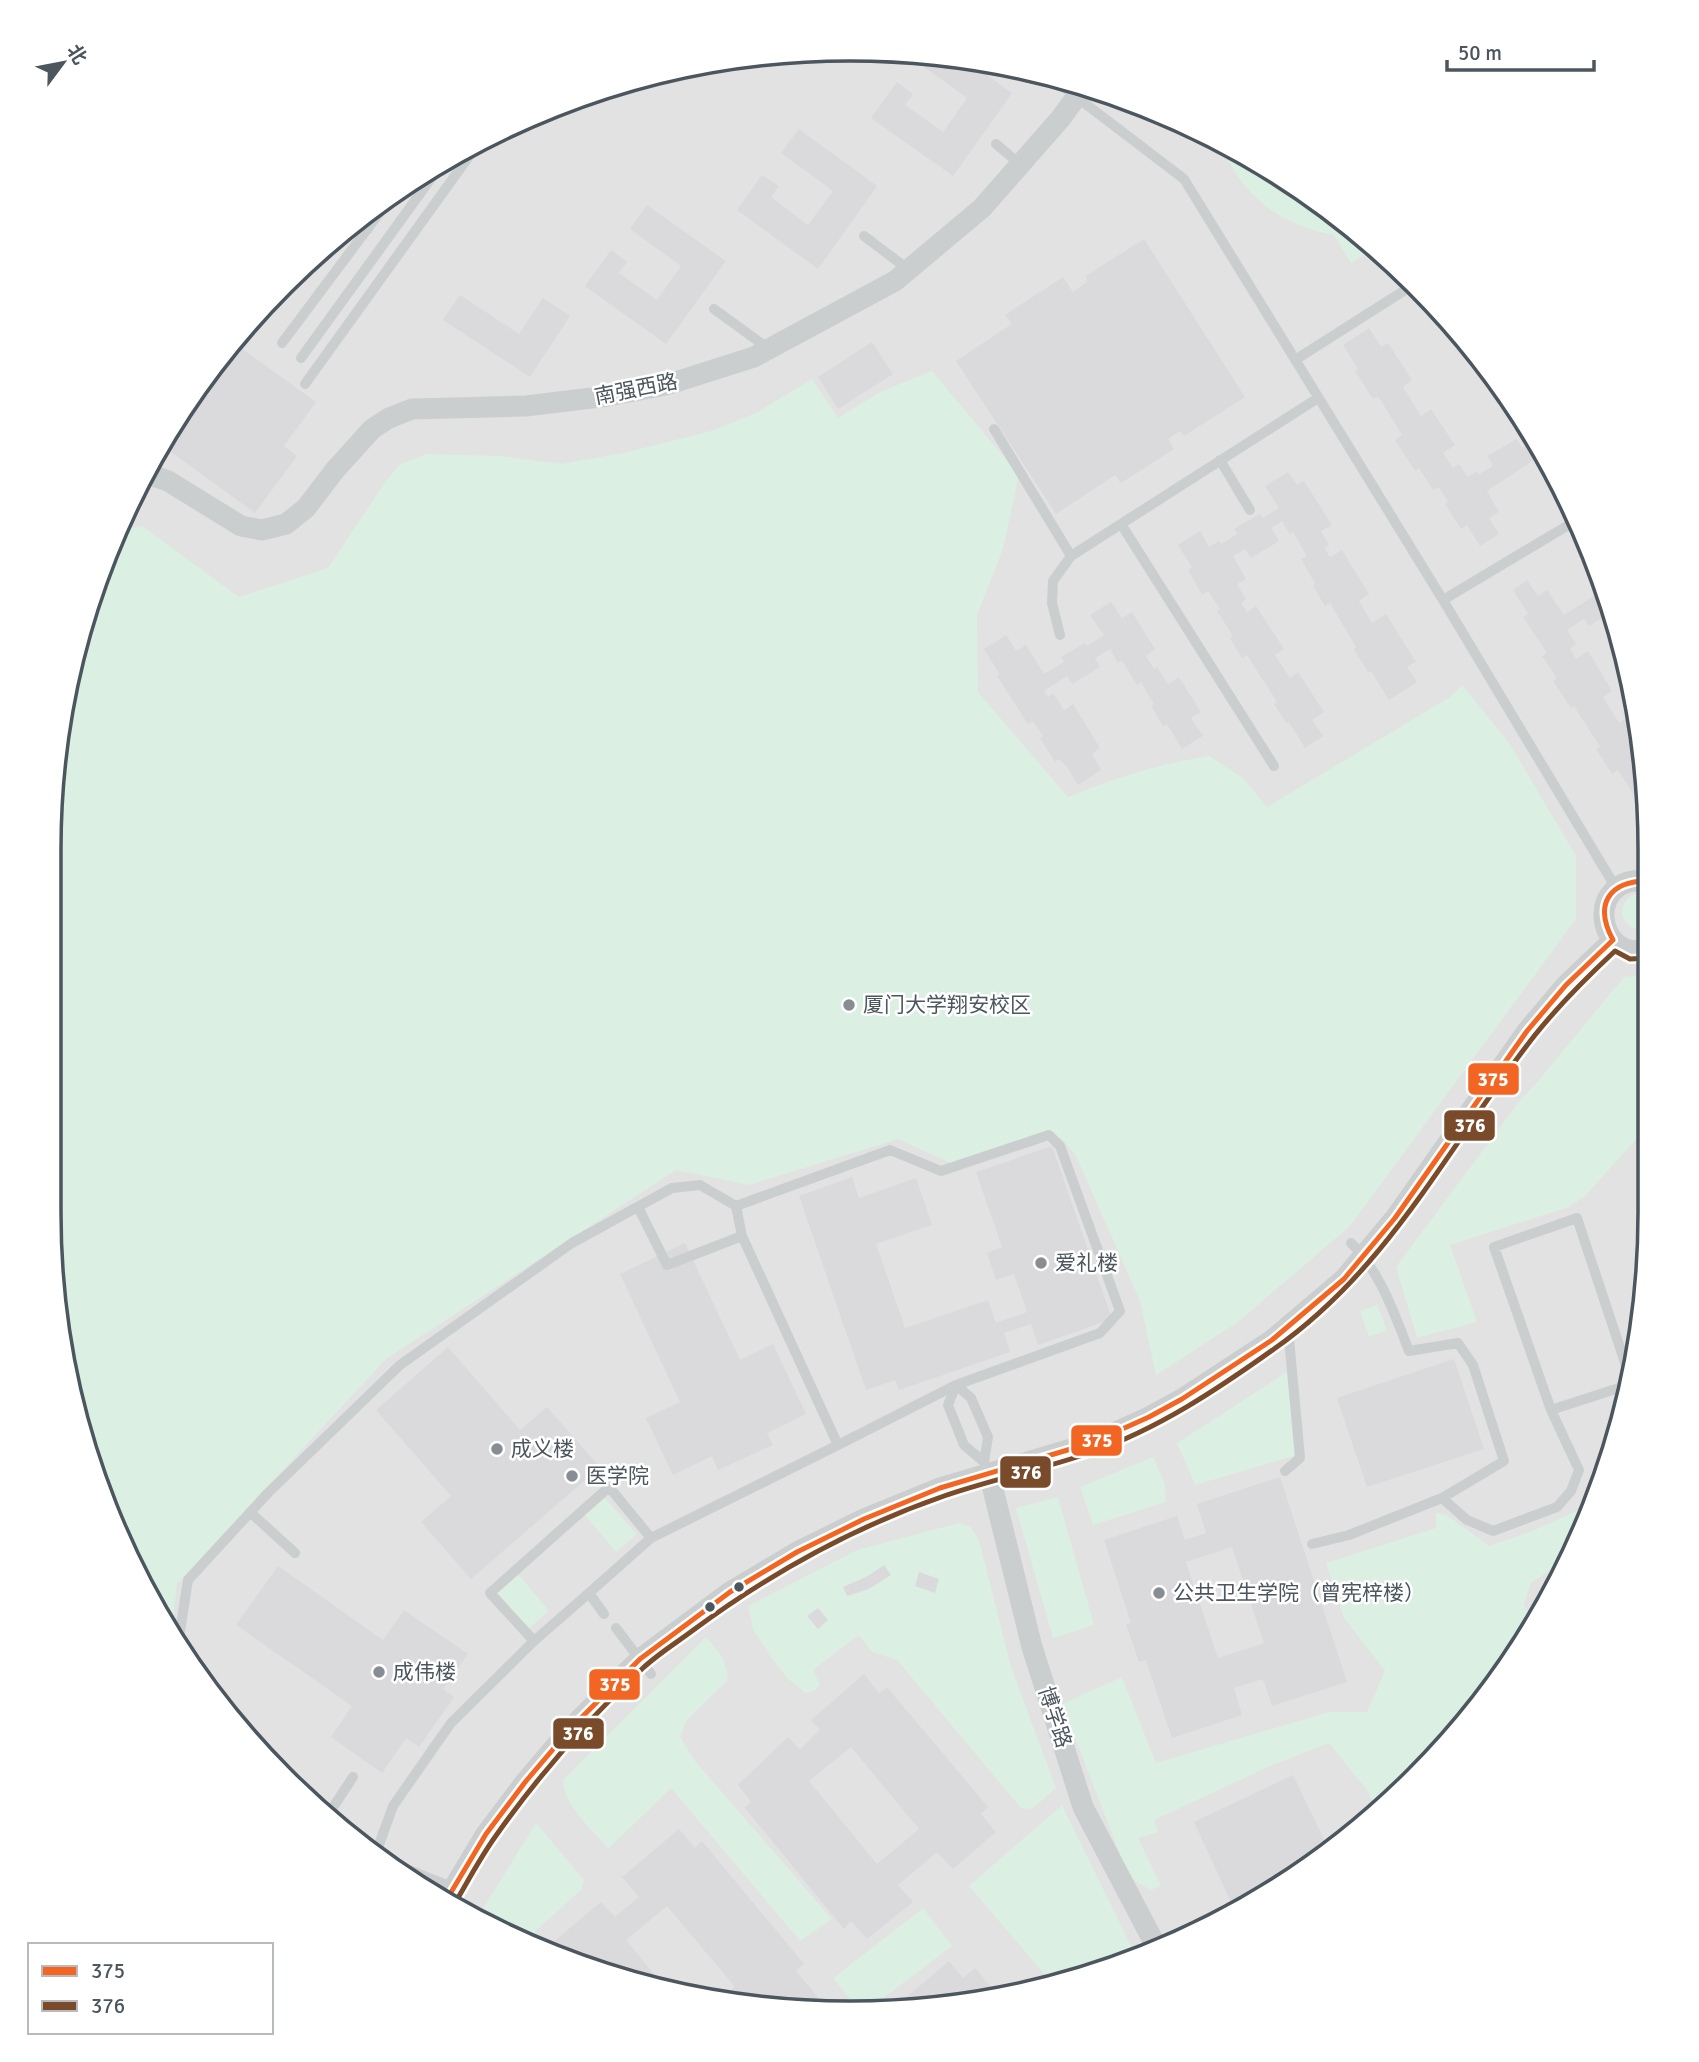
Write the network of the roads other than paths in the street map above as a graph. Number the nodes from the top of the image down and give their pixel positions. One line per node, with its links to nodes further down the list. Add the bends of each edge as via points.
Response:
1 (1077, 95): 5 (street, 南强西路)
2 (1087, 98): 18 (lane, via 1184,179)
3 (996, 144): 5 (lane)
4 (465, 162): 19 (lane)
5 (1021, 165): 12 (street, 南强西路, via 982,208)
6 (426, 185): 9 (lane)
7 (382, 215): 9 (lane)
8 (373, 222): 10 (lane)
9 (396, 227): 17 (lane)
10 (368, 229): 15 (lane)
11 (864, 236): 12 (lane)
12 (909, 270): 16 (street, 南强西路)
13 (1405, 290): 18 (lane)
14 (714, 309): 16 (lane)
15 (282, 343)
16 (769, 349): 23 (street, 南强西路, via 666,385 608,396 526,406 412,409 372,429 306,508 286,523 262,530 241,526)
17 (301, 358)
18 (1294, 360): 20 (lane)
19 (305, 384)
20 (1318, 398): 22 (lane); 28 (lane)
21 (994, 429): 27 (lane)
22 (1220, 460): 24 (lane); 25 (lane)
23 (156, 477)
24 (1250, 510)
25 (1121, 524): 27 (lane); 30 (lane)
26 (1568, 526): 28 (lane)
27 (1071, 556): 29 (lane, via 1053,581 1052,603)
28 (1443, 600): 32 (lane)
29 (1060, 635)
30 (1274, 766)
31 (1638, 880): 32 (street)
32 (1616, 888): 33 (street, via 1608,897 1603,919)
33 (1613, 940): 34 (street); 38 (street, via 1527,1031 1395,1218)
34 (1638, 950)
35 (736, 1206): 36 (lane, via 700,1185 671,1188); 37 (lane); 41 (lane, via 890,1150 941,1171 1049,1135 1060,1146 1121,1311 1100,1333)
36 (638, 1207): 37 (lane, via 667,1265); 48 (lane, via 572,1243 400,1365)
37 (742, 1236): 44 (lane)
38 (1357, 1249): 39 (street, via 1344,1279); 47 (lane, via 1384,1289 1409,1351 1458,1343 1473,1365 1504,1461)
39 (1288, 1327): 45 (street, via 1149,1417 1091,1443); 46 (lane, via 1300,1458)
40 (1624, 1360): 43 (lane, via 1577,1218 1494,1247)
41 (956, 1385): 44 (lane); 45 (lane, via 971,1398 988,1437); 45 (lane, via 948,1405 964,1445)
42 (1618, 1388): 43 (lane)
43 (1551, 1410): 47 (lane, via 1579,1470 1571,1491 1557,1507 1493,1531 1467,1520)
44 (838, 1445): 49 (lane)
45 (987, 1468): 57 (street, via 797,1552 730,1592); 62 (street, 博学路, via 1032,1647 1083,1807)
46 (1285, 1471)
47 (1442, 1498): 50 (lane, via 1349,1535)
48 (250, 1512): 51 (lane); 54 (lane, via 188,1580)
49 (651, 1538): 52 (lane); 56 (lane, via 609,1487 490,1592)
50 (1312, 1544)
51 (295, 1553)
52 (589, 1593): 53 (lane); 56 (lane)
53 (604, 1614)
54 (180, 1628)
55 (616, 1628): 57 (lane)
56 (534, 1641): 60 (lane, via 452,1723 393,1806)
57 (646, 1666): 61 (street, via 572,1727 486,1835)
58 (353, 1777): 59 (lane)
59 (333, 1807)
60 (379, 1844)
61 (451, 1892)
62 (1153, 1940)

